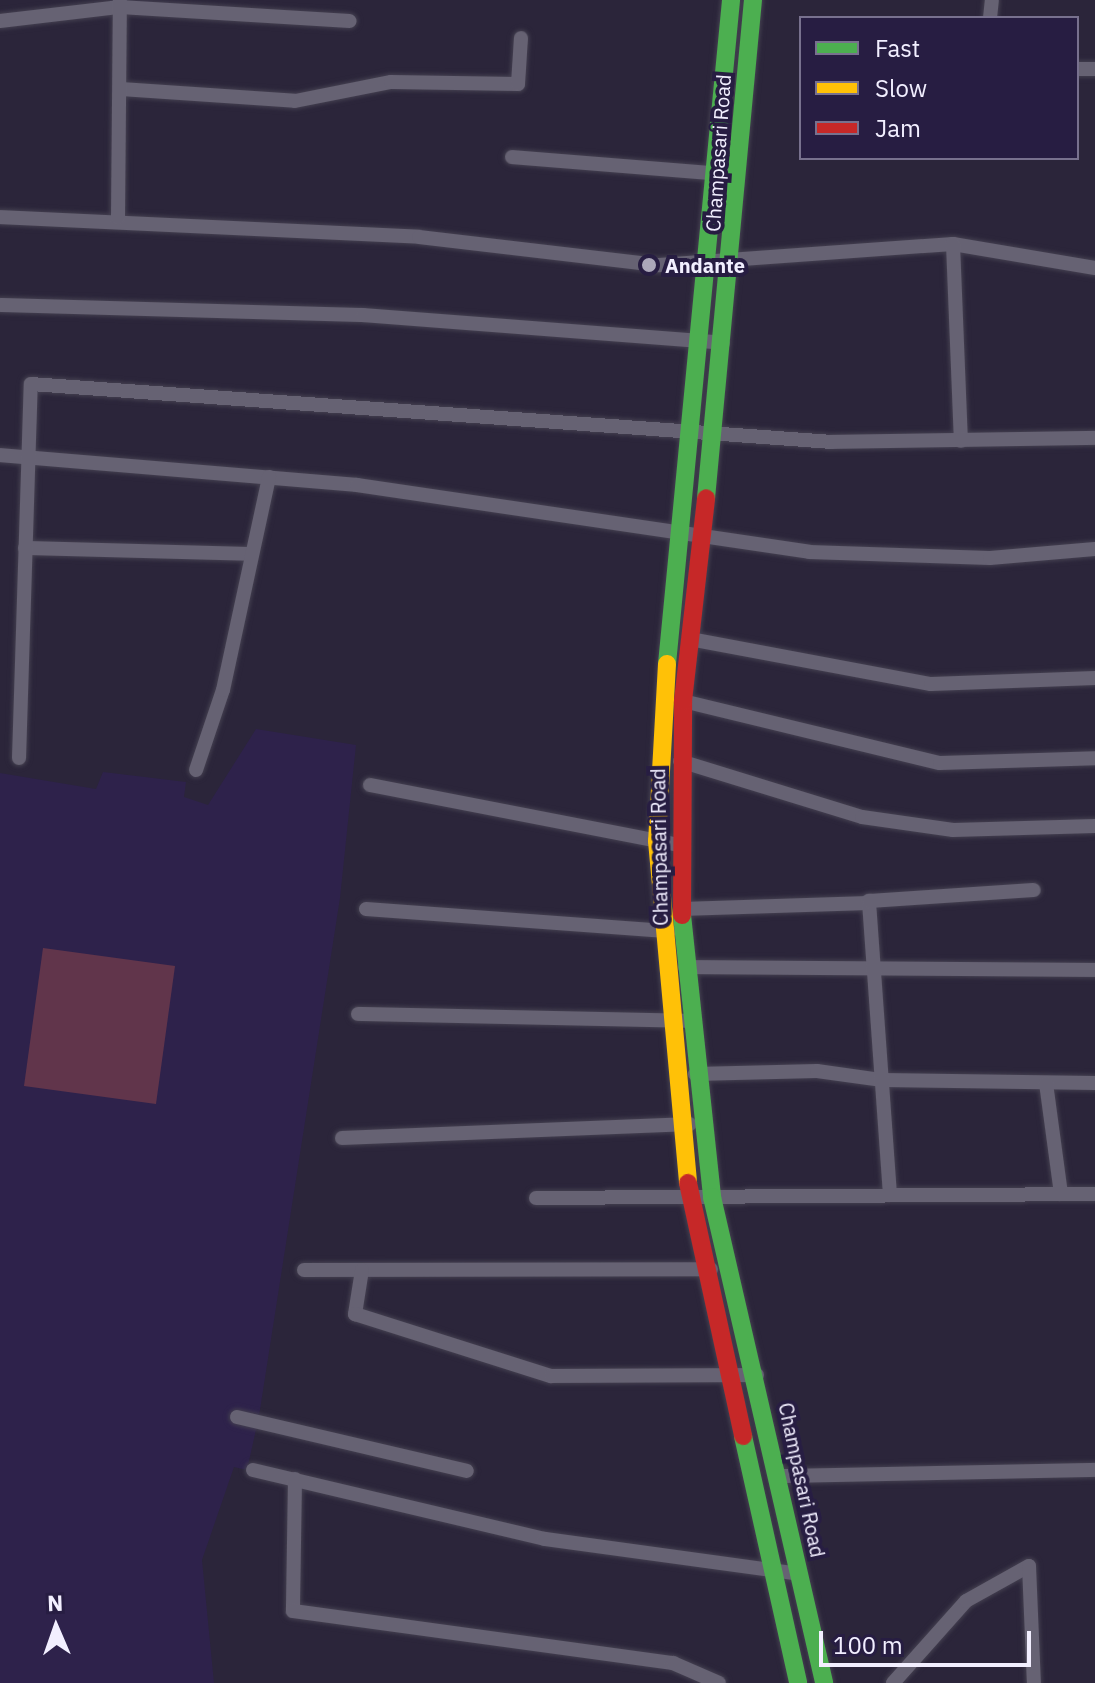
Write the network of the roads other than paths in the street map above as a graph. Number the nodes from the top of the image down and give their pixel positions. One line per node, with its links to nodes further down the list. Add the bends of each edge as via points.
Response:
1 (731, 0): 9 (main road, Champasari Road)
2 (753, 0): 10 (main road, Champasari Road)
3 (120, 4): 4 (street); 5 (street); 7 (street)
4 (0, 21)
5 (350, 21)
6 (521, 38): 7 (street, via 518,84 391,82 295,101)
7 (121, 89): 12 (street)
8 (512, 157): 9 (street)
9 (715, 172): 10 (street); 14 (main road, Champasari Road)
10 (737, 175): 15 (main road, Champasari Road)
11 (0, 217): 12 (street)
12 (118, 218): 14 (street)
13 (953, 244): 15 (street, via 833,248); 16 (street); 23 (street)
14 (711, 264): 15 (street); 18 (main road, Champasari Road)
15 (733, 264): 19 (main road, Champasari Road)
16 (1095, 268)
17 (0, 305): 18 (street, via 363,315)
18 (703, 342): 19 (street); 20 (main road, Champasari Road)
19 (723, 343): 21 (main road, Champasari Road)
20 (693, 432): 21 (street); 25 (street, via 31,384); 27 (main road, Champasari Road)
21 (713, 434): 23 (street); 28 (main road, Champasari Road)
22 (1095, 438): 23 (street)
23 (961, 441)
24 (0, 455): 25 (street)
25 (31, 458): 26 (street); 29 (street)
26 (269, 477): 27 (street); 31 (street)
27 (682, 535): 28 (street); 41 (main road, Champasari Road)
28 (704, 539): 30 (street, via 868,557); 32 (main road, Champasari Road)
29 (25, 548): 31 (street); 35 (street)
30 (1095, 549)
31 (252, 554): 38 (street)
32 (690, 639): 33 (street, via 931,684); 34 (main road, Champasari Road)
33 (1095, 678)
34 (683, 701): 36 (street, via 940,763); 37 (main road, Champasari Road)
35 (19, 758)
36 (1095, 758)
37 (680, 761): 40 (street, via 862,817 953,830); 42 (main road, Champasari Road)
38 (196, 770)
39 (370, 785): 41 (street)
40 (1095, 826)
41 (657, 841): 42 (street); 47 (main road, Champasari Road)
42 (679, 845): 46 (main road, Champasari Road)
43 (1034, 890): 44 (street)
44 (869, 903): 46 (street); 50 (street)
45 (366, 909): 47 (street)
46 (681, 909): 48 (main road, Champasari Road)
47 (661, 930): 48 (street); 53 (main road, Champasari Road)
48 (682, 932): 49 (main road, Champasari Road)
49 (685, 967): 50 (street); 54 (main road, Champasari Road)
50 (874, 969): 51 (street); 56 (street)
51 (1095, 970)
52 (358, 1014): 53 (street)
53 (668, 1020): 54 (street); 60 (main road, Champasari Road)
54 (690, 1021): 55 (main road, Champasari Road)
55 (695, 1074): 56 (street, via 817,1071); 59 (main road, Champasari Road)
56 (882, 1080): 57 (street); 64 (street)
57 (1046, 1083): 58 (street); 62 (street)
58 (1095, 1083)
59 (701, 1123): 60 (street); 66 (main road, Champasari Road)
60 (680, 1124): 61 (street); 65 (main road, Champasari Road)
61 (342, 1138)
62 (1061, 1194): 63 (street); 64 (street)
63 (1095, 1194)
64 (890, 1195): 66 (street)
65 (690, 1197): 66 (street); 67 (street); 68 (main road, Champasari Road)
66 (712, 1197): 69 (main road, Champasari Road)
67 (536, 1198)
68 (705, 1269): 69 (street); 71 (street); 72 (main road, Champasari Road)
69 (731, 1269): 73 (main road, Champasari Road)
70 (304, 1270): 71 (street)
71 (362, 1270): 72 (street, via 355,1314 551,1376)
72 (729, 1375): 73 (street); 80 (main road, Champasari Road)
73 (757, 1375): 78 (main road, Champasari Road)
74 (237, 1417): 77 (street)
75 (253, 1470): 79 (street)
76 (1095, 1470): 78 (street)
77 (467, 1471)
78 (779, 1476): 81 (main road, Champasari Road)
79 (295, 1479): 80 (street, via 545,1539); 83 (street, via 293,1611 673,1663)
80 (772, 1570): 81 (street); 84 (main road, Champasari Road)
81 (800, 1574): 85 (main road, Champasari Road)
82 (907, 1676): 86 (street); 87 (street, via 966,1601 1029,1566)
83 (719, 1683)
84 (798, 1683)
85 (824, 1683)
86 (893, 1683)
87 (1034, 1683)

